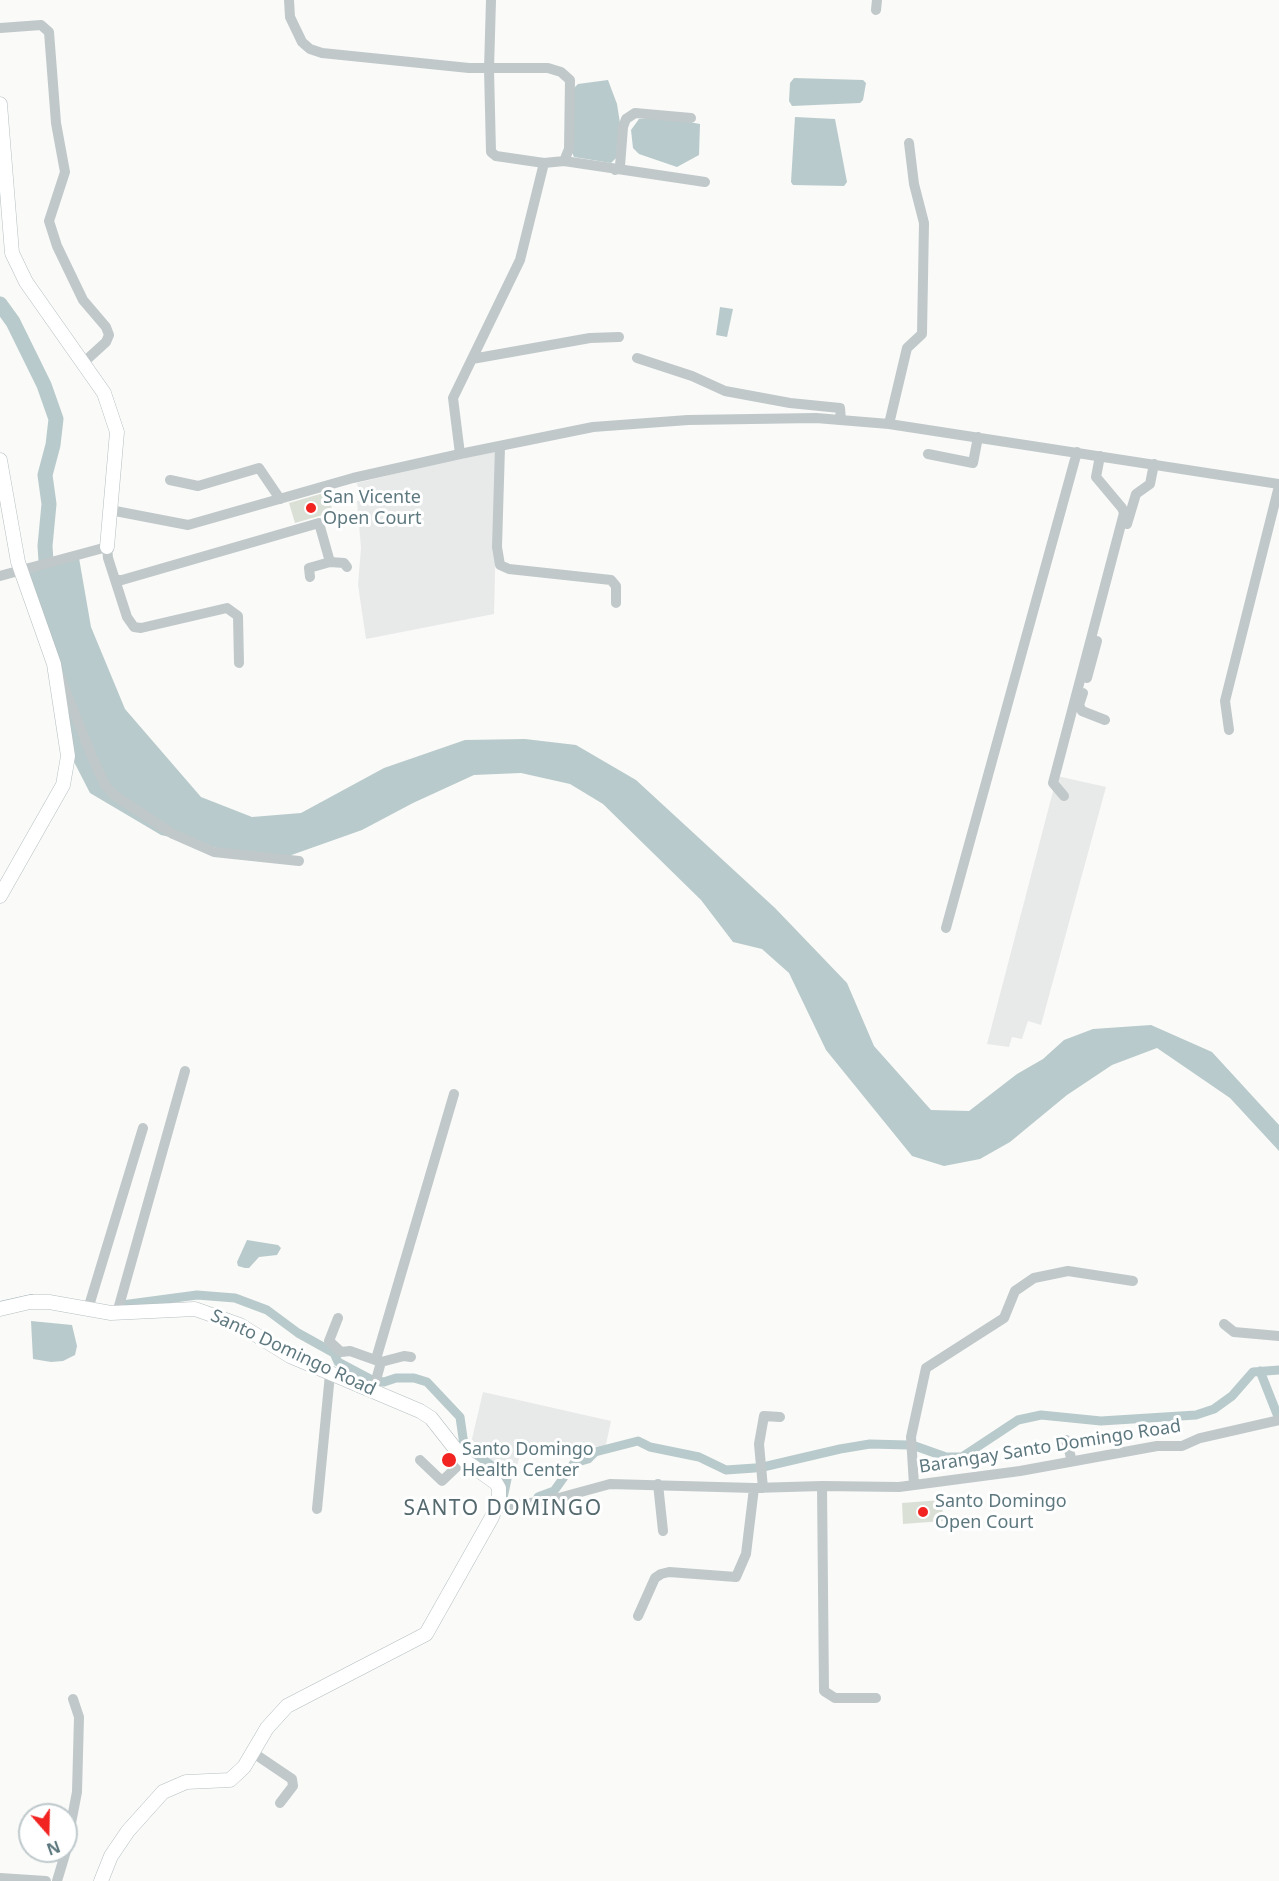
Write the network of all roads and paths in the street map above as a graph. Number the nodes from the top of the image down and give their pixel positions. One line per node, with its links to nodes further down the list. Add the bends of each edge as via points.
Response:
1 (289, 0): 4 (street, via 290,17 302,42 310,49)
2 (492, 0): 4 (street)
3 (0, 28): 15 (street, via 41,25 49,32 56,123 65,172 49,221 83,300 106,327 108,335 106,342)
4 (489, 69): 8 (street, via 548,68 561,72 570,81 569,149); 9 (street, via 491,152)
5 (0, 104): 15 (street, via 12,253 26,282)
6 (691, 118): 10 (street, via 635,113 623,127 620,166)
7 (909, 143): 17 (street, via 924,223 922,334 907,348)
8 (564, 161): 9 (street); 10 (street)
9 (544, 163): 14 (street, via 520,260)
10 (615, 170): 11 (street)
11 (705, 182)
12 (620, 337): 14 (street)
13 (637, 358): 16 (street, via 692,376 725,392 840,408)
14 (472, 359): 21 (street, via 453,398)
15 (83, 363): 29 (street, via 105,393 117,432)
16 (841, 420): 17 (street); 19 (street, via 688,420 593,427)
17 (889, 424): 18 (street)
18 (978, 437): 20 (street); 22 (street, via 973,463)
19 (500, 447): 21 (street); 37 (street, via 500,565 611,580 616,586)
20 (1077, 453): 23 (street); 45 (street)
21 (460, 454): 28 (street)
22 (928, 454)
23 (1100, 456): 25 (street); 42 (street, via 1096,477 1124,513 1053,783)
24 (0, 460): 33 (street)
25 (1154, 464): 27 (street); 40 (street, via 1150,484 1136,494 1128,519 1079,705 1082,711)
26 (170, 480): 28 (street, via 198,486 259,468)
27 (1279, 485): 41 (street, via 1226,701)
28 (280, 499): 29 (street, via 188,525)
29 (110, 510): 30 (street)
30 (107, 547): 33 (street); 36 (street)
31 (330, 562): 32 (street, via 344,563); 35 (street, via 309,568); 36 (street, via 319,523)
32 (346, 567)
33 (21, 570): 34 (street); 39 (street)
34 (0, 576)
35 (310, 577)
36 (116, 580): 38 (street, via 134,627 227,609 234,612 240,627)
37 (616, 603)
38 (239, 663)
39 (54, 664): 43 (street, via 93,759 114,795 172,834 214,852); 44 (street, via 66,748 63,785)
40 (1104, 720)
41 (1229, 730)
42 (1064, 796)
43 (299, 861)
44 (0, 896)
45 (946, 928)
46 (185, 1071): 52 (street)
47 (454, 1094): 57 (street)
48 (142, 1128): 51 (street)
49 (1133, 1281): 68 (street, via 1068,1271 1034,1278 1015,1290 1004,1318 926,1368 911,1437)
50 (0, 1309): 51 (street, Santo Domingo Road, via 30,1302)
51 (88, 1309): 52 (street, Santo Domingo Road)
52 (117, 1312): 58 (street, Santo Domingo Road, via 195,1309 240,1325 290,1356)
53 (338, 1318): 57 (street, via 329,1341 341,1352)
54 (1224, 1324): 55 (street, via 1234,1332)
55 (1279, 1336)
56 (411, 1358): 57 (street)
57 (379, 1360): 59 (street)
58 (330, 1374): 59 (street, Santo Domingo Road); 70 (street)
59 (375, 1384): 64 (street, Santo Domingo Road, via 431,1418)
60 (780, 1417): 69 (street, via 764,1416 759,1444)
61 (1279, 1420): 65 (street, Barangay Santo Domingo Road, via 1200,1438 1182,1446 1157,1446)
62 (1061, 1440): 65 (street, via 1066,1440)
63 (420, 1460): 64 (street, via 442,1481)
64 (464, 1460): 71 (street, Santo Domingo Road, via 496,1483 499,1499)
65 (1072, 1461): 68 (street, Barangay Santo Domingo Road)
66 (658, 1484): 69 (street, Barangay Santo Domingo Road); 71 (street, Barangay Santo Domingo Road, via 610,1484 555,1499); 72 (street)
67 (822, 1485): 68 (street, Barangay Santo Domingo Road); 69 (street, Barangay Santo Domingo Road); 74 (street, via 824,1691 835,1698)
68 (914, 1485)
69 (759, 1488): 73 (street, via 746,1554 736,1577 661,1574 655,1578)
70 (317, 1509)
71 (494, 1509): 76 (street, Santo Domingo Road, via 426,1634 287,1706)
72 (663, 1531)
73 (638, 1616)
74 (876, 1698)
75 (73, 1699): 77 (street, via 79,1717)
76 (252, 1752): 78 (street, via 291,1779 293,1786); 83 (street, Santo Domingo Road, via 230,1780 186,1782 163,1792 128,1831 111,1856)
77 (75, 1803)
78 (280, 1803)
79 (62, 1863): 82 (street)
80 (0, 1878): 81 (street)
81 (46, 1881)
82 (57, 1881)
83 (101, 1881)

